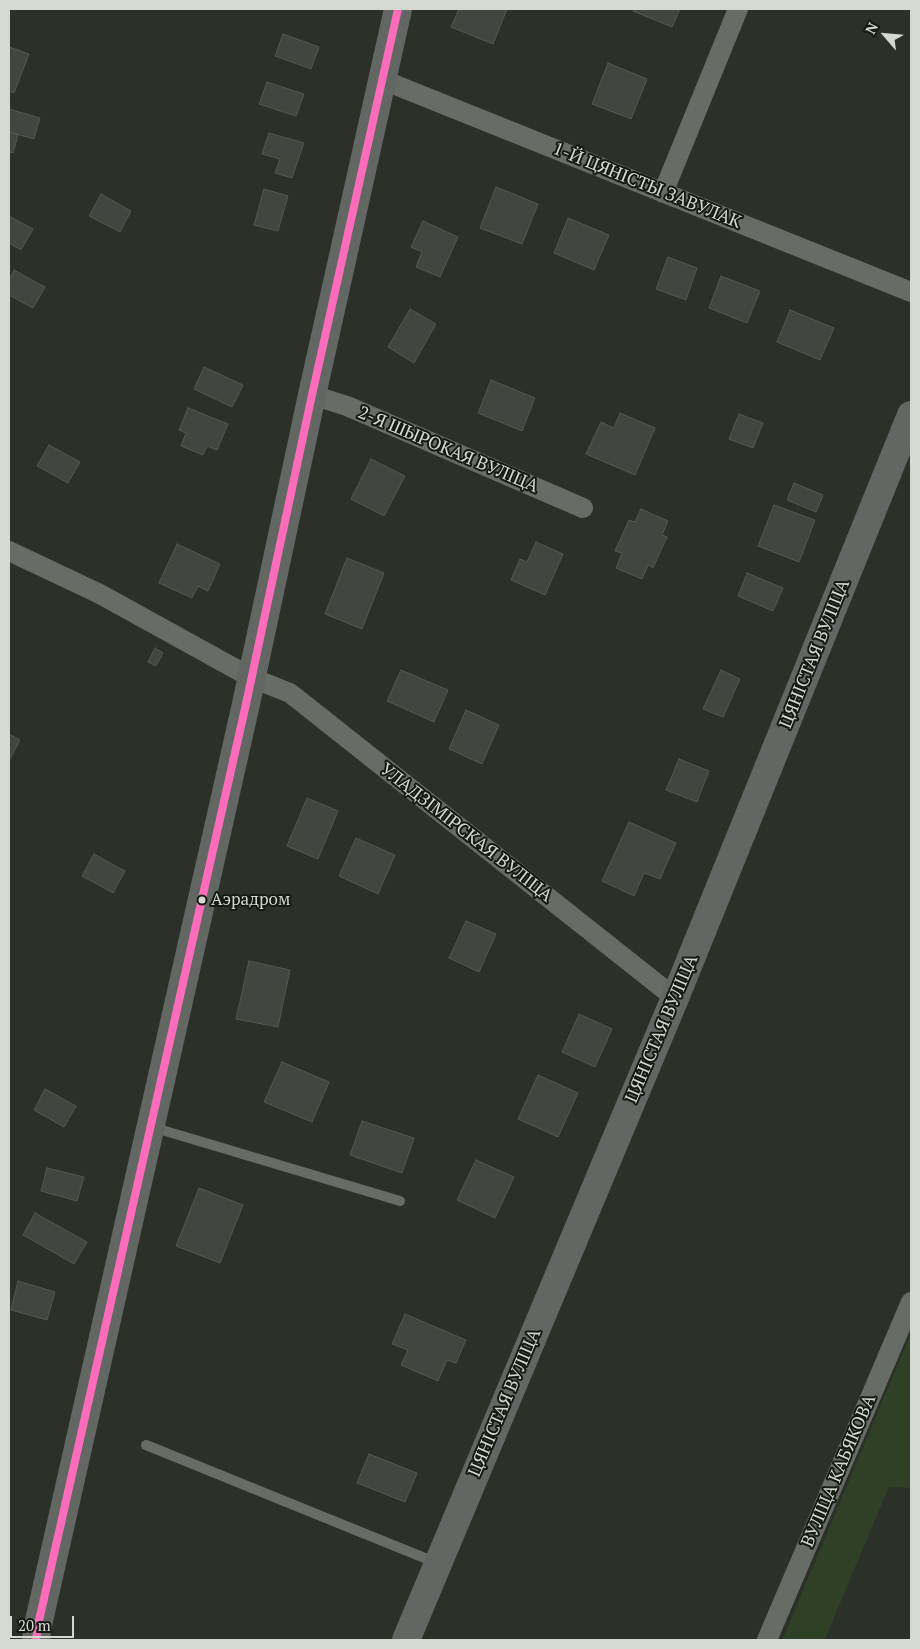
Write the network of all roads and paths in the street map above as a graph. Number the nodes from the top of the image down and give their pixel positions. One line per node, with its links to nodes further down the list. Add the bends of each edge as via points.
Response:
1 (398, 9): 3 (street)
2 (738, 9): 4 (street)
3 (383, 80): 4 (street, 1-Й ЦЯНІСТЫ ЗАВУЛАК); 6 (street)
4 (663, 193): 5 (street, 1-Й ЦЯНІСТЫ ЗАВУЛАК)
5 (911, 292)
6 (312, 395): 8 (street, 2-Я ШЫРОКАЯ ВУЛІЦА, via 347,406); 10 (street)
7 (911, 415): 11 (street, ЦЯНІСТАЯ ВУЛІЦА)
8 (583, 508)
9 (9, 551): 10 (street, УЛАДЗІМІРСКАЯ ВУЛІЦА, via 100,594)
10 (252, 678): 11 (street, УЛАДЗІМІРСКАЯ ВУЛІЦА, via 290,693); 12 (street)
11 (675, 998): 16 (street, ЦЯНІСТАЯ ВУЛІЦА)
12 (151, 1127): 13 (lane); 17 (street)
13 (400, 1201)
14 (911, 1302): 19 (street, ВУЛІЦА КАБЯКОВА)
15 (146, 1445): 16 (lane)
16 (438, 1563): 18 (street, ЦЯНІСТАЯ ВУЛІЦА)
17 (36, 1640)
18 (406, 1640)
19 (767, 1640)

